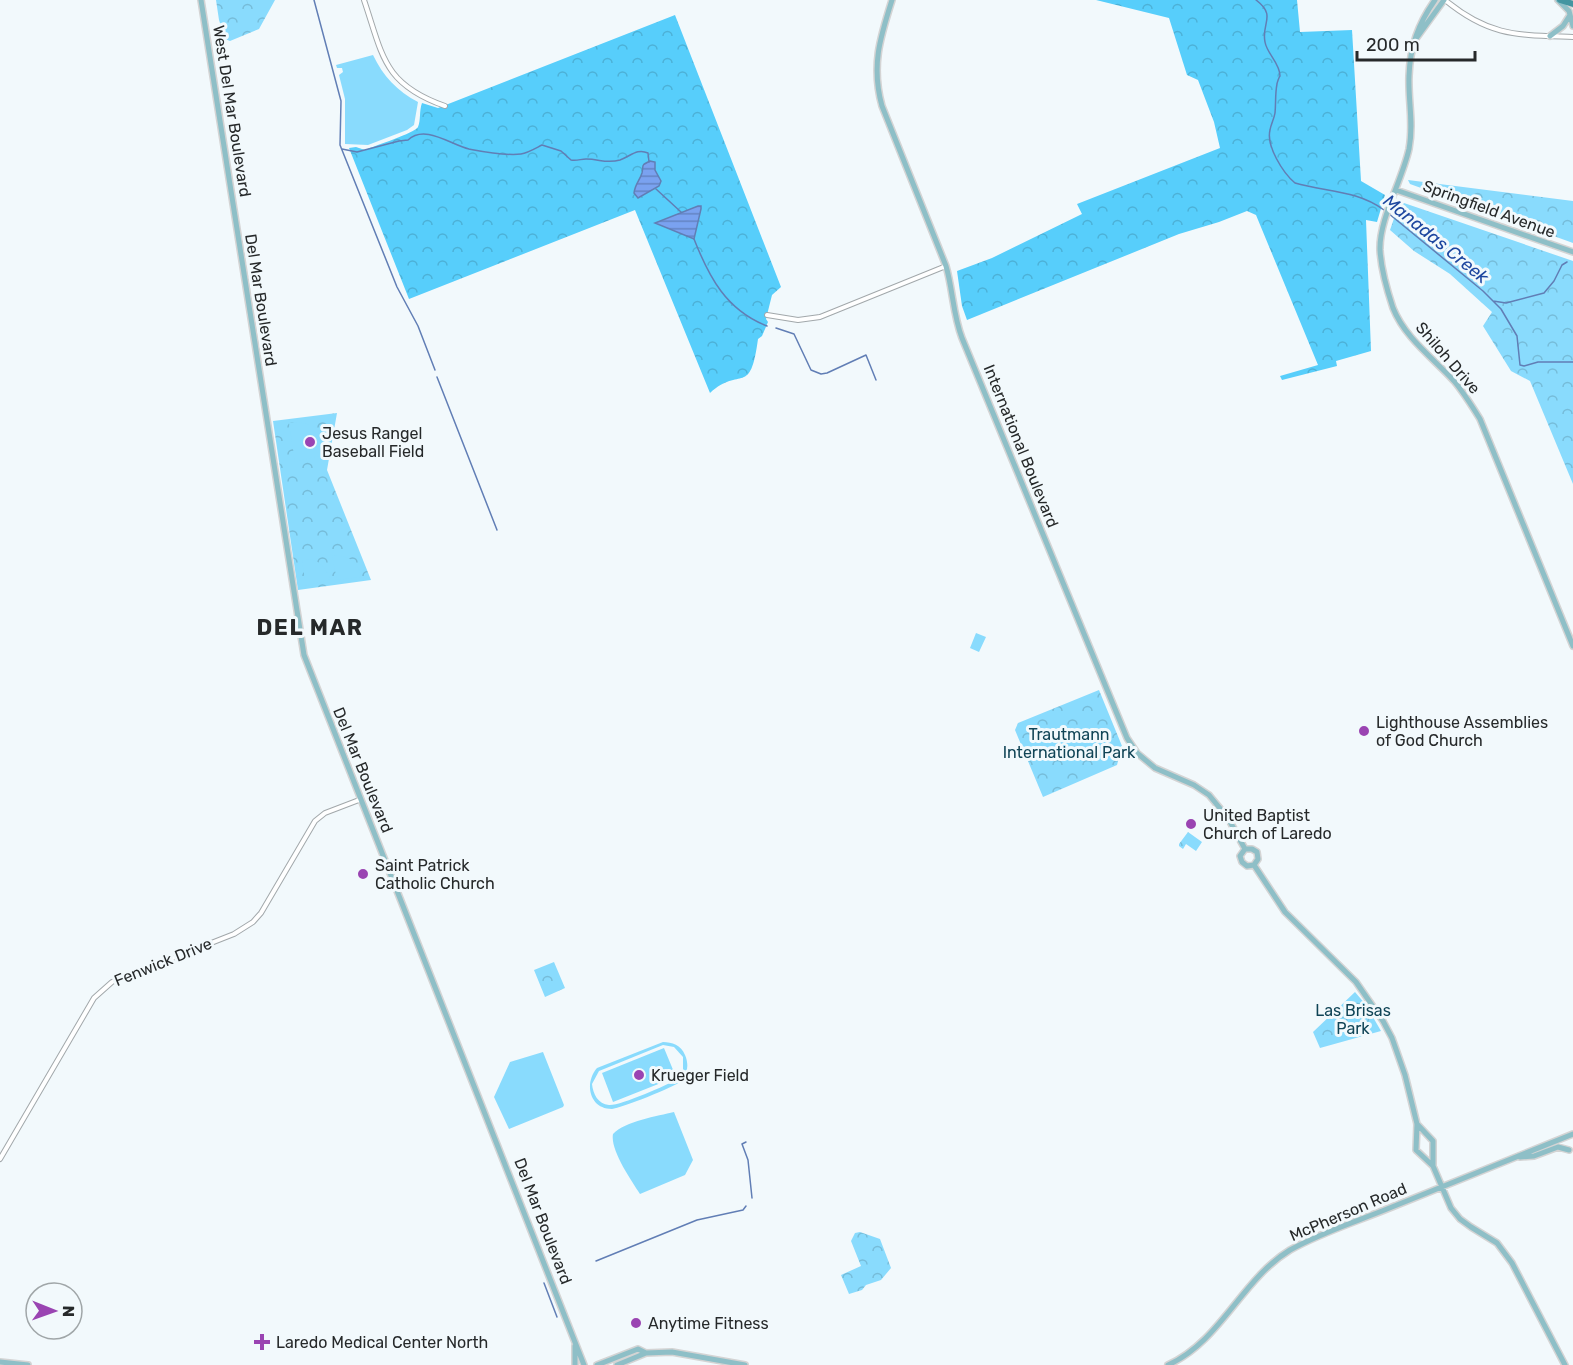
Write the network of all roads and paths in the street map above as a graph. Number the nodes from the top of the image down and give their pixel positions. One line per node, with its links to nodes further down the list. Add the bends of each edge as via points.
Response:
1 (201, 0): 15 (main road, West Del Mar Boulevard)
2 (364, 0): 13 (street, via 381,53 394,76 417,95)
3 (892, 0): 17 (main road, International Boulevard, via 878,49 878,93)
4 (1435, 0): 12 (main road, Shiloh Drive, via 1416,31)
5 (1444, 0): 10 (street, via 1489,28); 12 (main road, Shiloh Drive)
6 (1559, 0): 7 (highway); 8 (main road)
7 (1573, 5)
8 (1570, 14): 9 (main road); 10 (main road, via 1568,21)
9 (1573, 26)
10 (1550, 36): 11 (street)
11 (1573, 37)
12 (1415, 40): 14 (main road, Shiloh Drive, via 1409,76 1411,135)
13 (445, 106)
14 (1396, 190): 16 (main road, Springfield Avenue); 19 (main road, Shiloh Drive, via 1380,250 1394,308 1410,336 1454,381 1480,419)
15 (236, 226): 20 (main road, Del Mar Boulevard, via 300,641)
16 (1573, 252)
17 (946, 266): 18 (street, via 820,317 791,320); 21 (main road, International Boulevard, via 959,332 1126,738 1155,768 1209,795 1228,818)
18 (767, 315)
19 (1573, 646)
20 (359, 800): 27 (street, Fenwick Drive, via 315,821 261,913 245,927 101,990); 30 (main road, Del Mar Boulevard)
21 (1245, 849): 22 (main road, International Boulevard, via 1257,852); 22 (main road, International Boulevard, via 1240,856 1242,862)
22 (1254, 865): 23 (main road, International Boulevard, via 1286,912 1374,1005 1400,1059)
23 (1417, 1124): 28 (main road, International Boulevard, via 1433,1141); 28 (main road, International Boulevard, via 1416,1150)
24 (1573, 1134): 26 (main road, McPherson Road)
25 (1569, 1150): 26 (main road, via 1558,1147 1534,1156)
26 (1515, 1157): 29 (main road, McPherson Road)
27 (0, 1160)
28 (1433, 1166): 29 (main road, International Boulevard)
29 (1441, 1187): 40 (main road, McPherson Road, via 1289,1251 1266,1270 1202,1342); 41 (main road, International Boulevard, via 1460,1218 1494,1240 1506,1254)
30 (575, 1342): 33 (main road, Del Mar Boulevard); 36 (main road)
31 (646, 1353): 34 (main road); 38 (main road, via 638,1349); 39 (main road, via 672,1352)
32 (0, 1362): 35 (main road)
33 (584, 1363): 37 (main road)
34 (619, 1364)
35 (28, 1365)
36 (575, 1365)
37 (591, 1365)
38 (597, 1365)
39 (745, 1365)
40 (1168, 1365)
41 (1565, 1365)

